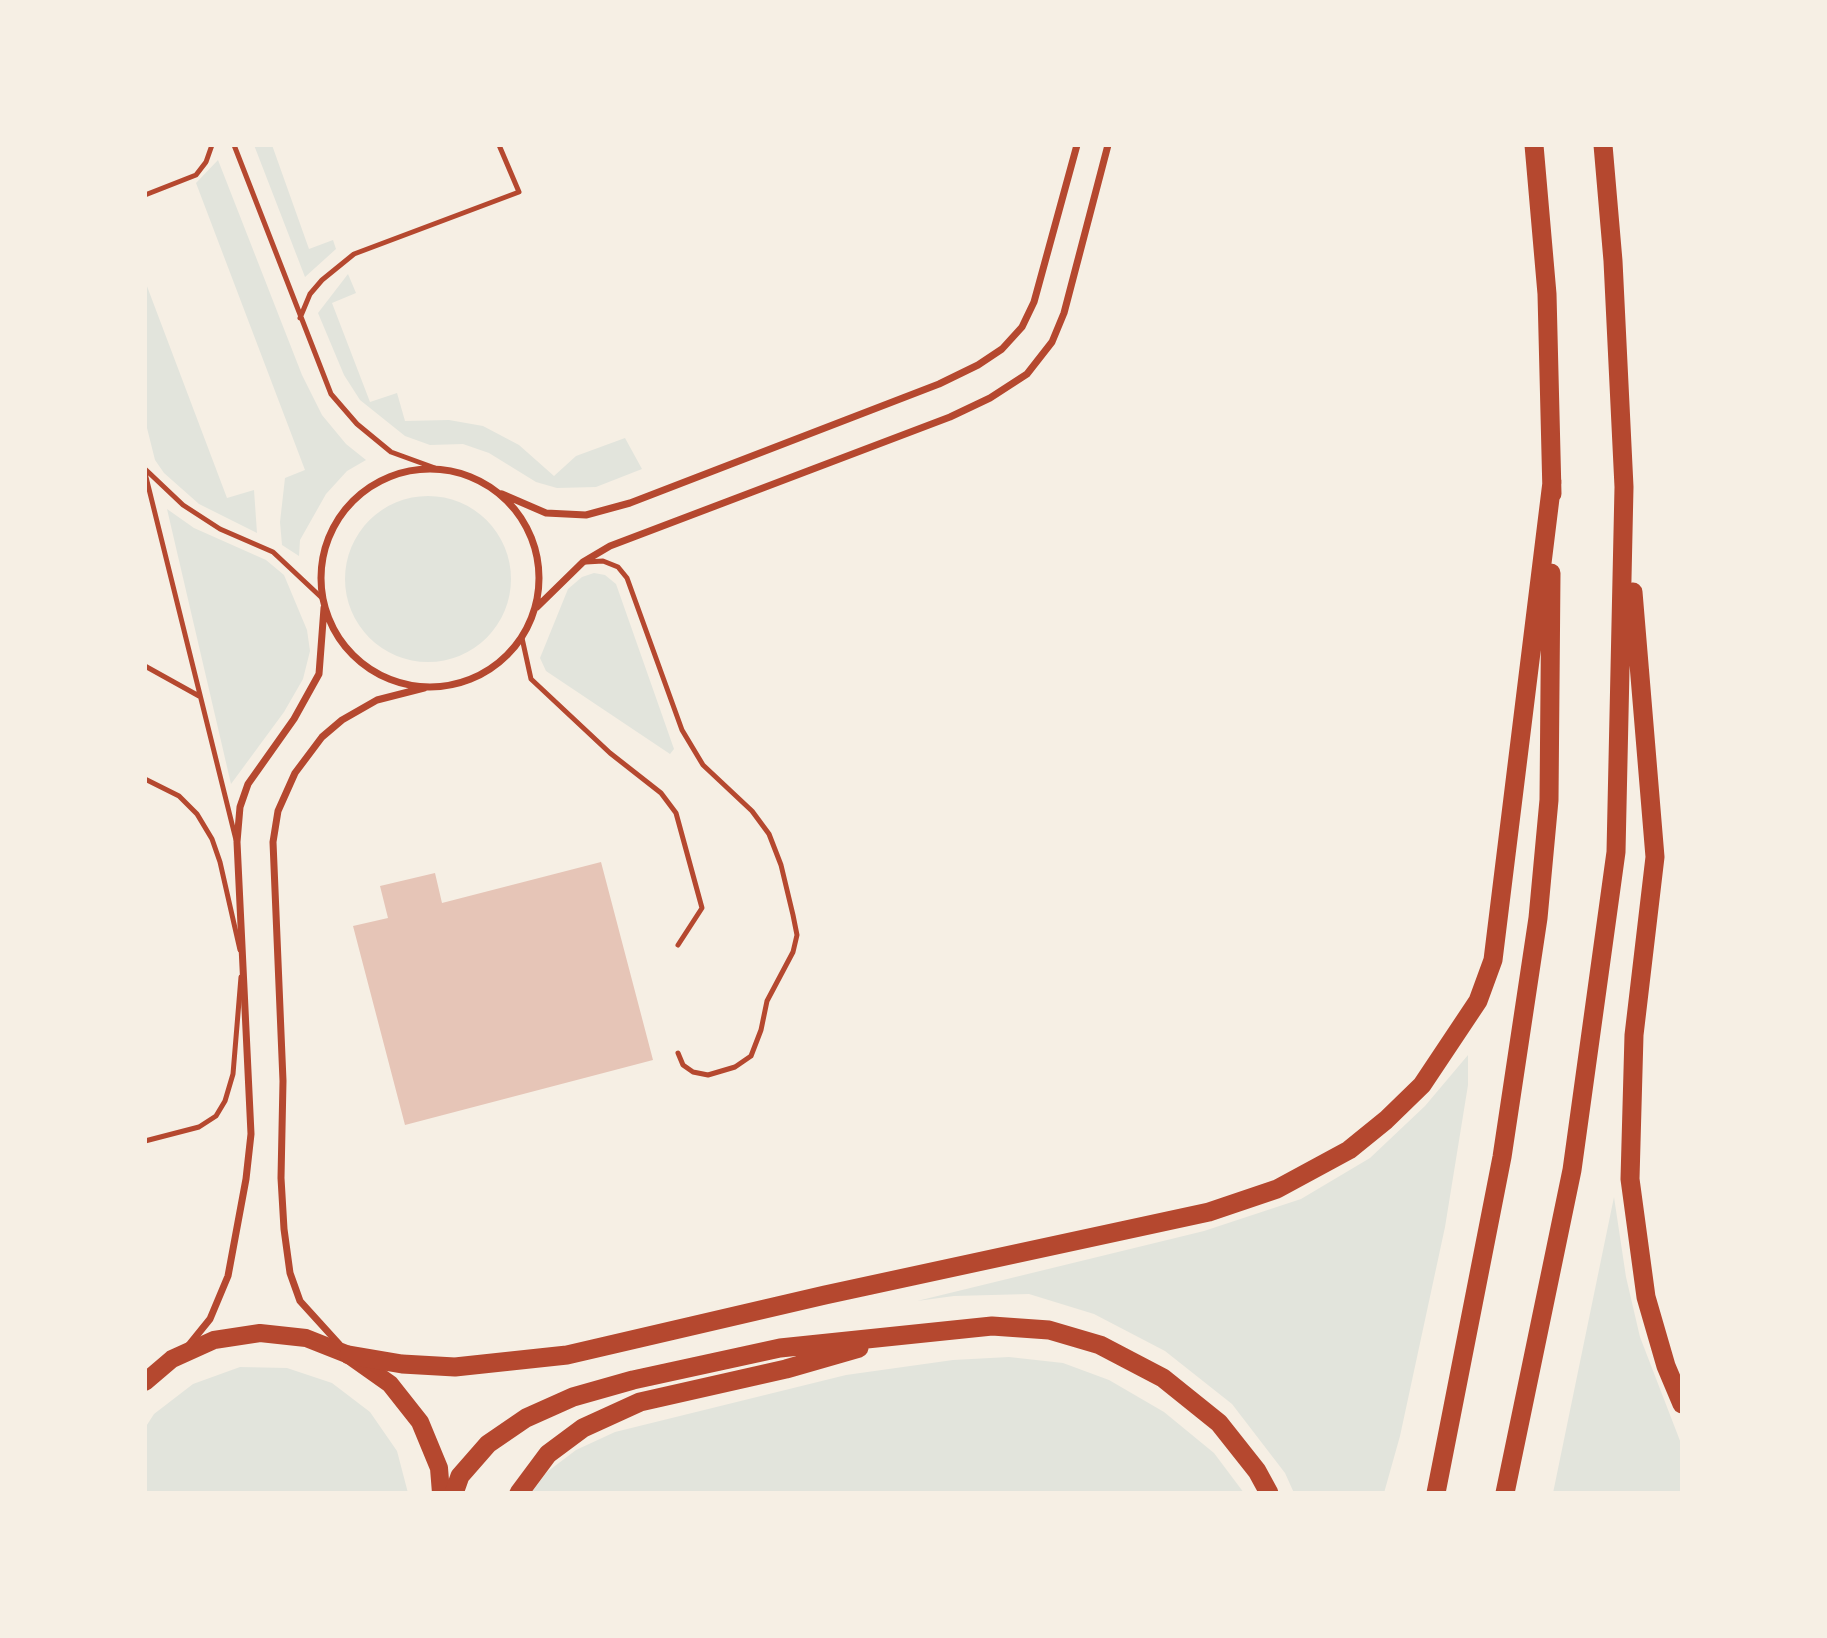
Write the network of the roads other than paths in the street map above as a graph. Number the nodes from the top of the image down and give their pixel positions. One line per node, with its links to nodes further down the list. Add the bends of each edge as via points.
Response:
1 (212, 145): 8 (lane, via 196,175)
2 (234, 145): 9 (lane)
3 (499, 145): 9 (lane, via 519,192 354,254 322,280)
4 (1077, 145): 14 (street, via 1034,302 1022,327 1002,349 978,365 630,503 586,515 546,513)
5 (1108, 145): 15 (street, via 1064,313 1052,342 1027,374 950,416 642,532)
6 (1534, 145): 12 (highway, via 1547,294)
7 (1603, 145): 13 (highway)
8 (145, 195)
9 (300, 318): 10 (lane, via 331,394 357,424 391,452)
10 (435, 468): 14 (street, via 471,475); 16 (street, via 402,471 372,485 347,506 329,534 321,565)
11 (145, 471): 16 (lane, via 183,505 220,529 273,552); 22 (lane)
12 (1552, 482): 30 (highway, via 1493,960 1478,1001 1422,1085 1349,1150 1277,1189 1209,1212 567,1355 454,1367); 38 (highway, via 1549,800 1538,918 1502,1157)
13 (1624, 487): 33 (highway, via 1655,857 1633,1035 1630,1179 1646,1297 1665,1366); 39 (highway, via 1616,852 1572,1170)
14 (502, 494): 17 (street, via 536,545 541,576)
15 (583, 562): 17 (street); 27 (lane, via 610,564 628,578 681,730 703,765 752,811 769,834 797,935 767,1001 751,1056 735,1067 708,1075 683,1065)
16 (322, 598): 18 (street)
17 (537, 607): 19 (street)
18 (324, 608): 21 (street, via 335,633 358,661 389,679); 24 (street, via 319,674 248,785 240,807)
19 (522, 638): 21 (street, via 485,672 462,683); 25 (lane, via 531,679 610,753 661,793 676,813 702,908)
20 (145, 666): 22 (lane)
21 (424, 688): 30 (street, via 377,700 322,737 295,773 278,811 273,842 283,1081 281,1178 290,1273 300,1301 314,1321)
22 (199, 696): 24 (lane)
23 (145, 779): 26 (lane, via 179,796 212,839)
24 (237, 842): 26 (street)
25 (678, 945)
26 (242, 960): 28 (lane, via 233,1074 225,1101 215,1116 199,1127); 31 (street, via 250,1078 246,1179 228,1276 210,1319)
27 (678, 1053)
28 (145, 1141)
29 (920, 1331): 35 (highway, via 780,1348 573,1397 526,1418 488,1444 460,1476); 36 (highway, via 786,1369 640,1402 583,1427 548,1454); 37 (highway, via 992,1326 1049,1330 1100,1345 1163,1378 1219,1423)
30 (349, 1354): 31 (main road, via 306,1338 260,1334 214,1340); 34 (main road, via 390,1384 420,1422 439,1468)
31 (179, 1356): 32 (main road)
32 (145, 1382)
33 (1682, 1404)
34 (441, 1493)
35 (454, 1493)
36 (519, 1493)
37 (1269, 1493)
38 (1436, 1493)
39 (1504, 1493)

